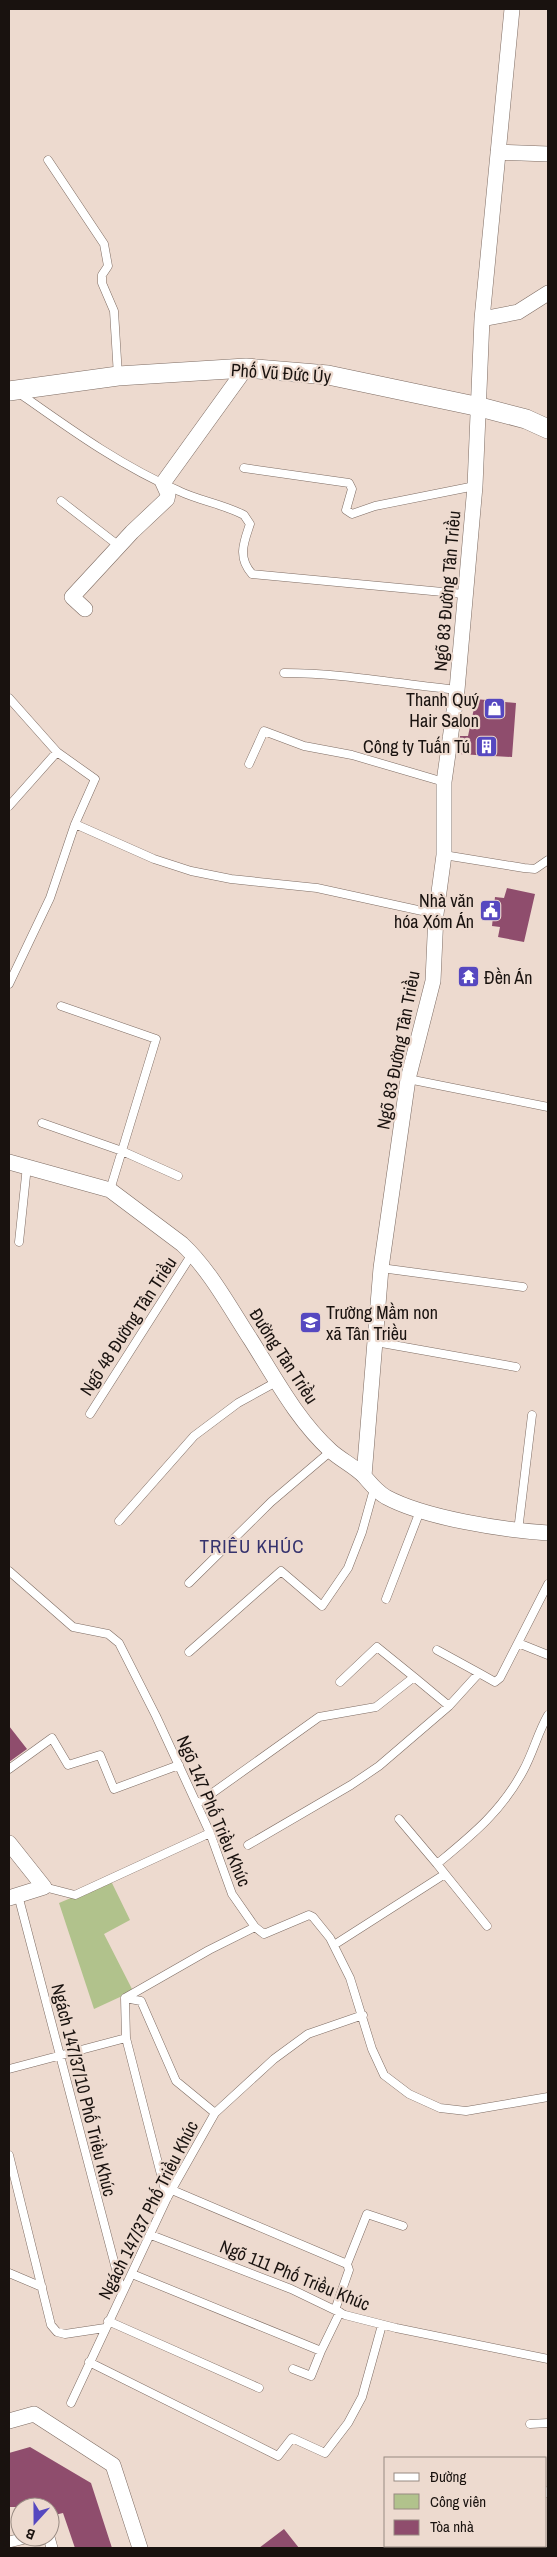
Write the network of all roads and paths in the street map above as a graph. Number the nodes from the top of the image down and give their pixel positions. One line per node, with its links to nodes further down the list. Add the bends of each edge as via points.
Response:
1 (512, 9): 2 (street, Ngõ 83 Đường Tân Triều)
2 (498, 152): 3 (street); 6 (street, Ngõ 83 Đường Tân Triều)
3 (548, 154)
4 (48, 160): 8 (lane, via 104,244 108,266 102,283 114,311)
5 (548, 293): 6 (street, via 518,312)
6 (482, 319): 10 (street, Ngõ 83 Đường Tân Triều)
7 (246, 368): 8 (street, Phố Vũ Đức Úy); 10 (street, Phố Vũ Đức Úy, via 328,375); 13 (street)
8 (118, 376): 9 (street, Phố Vũ Đức Úy)
9 (11, 388): 13 (lane, via 81,437)
10 (480, 407): 11 (street, Phố Vũ Đức Úy, via 526,419); 14 (street, Ngõ 83 Đường Tân Triều)
11 (548, 430)
12 (244, 468): 14 (lane, via 349,483 352,489 346,510 352,514 375,506)
13 (163, 483): 16 (street, via 167,499); 17 (lane, via 244,515 250,524 242,558 252,574)
14 (476, 486): 17 (street, Ngõ 83 Đường Tân Triều)
15 (60, 502): 16 (lane)
16 (119, 546): 18 (street, via 72,597)
17 (464, 594): 20 (street, Ngõ 83 Đường Tân Triều)
18 (85, 609)
19 (284, 673): 20 (lane, via 346,676)
20 (456, 690): 24 (street, Ngõ 83 Đường Tân Triều)
21 (9, 698): 22 (lane)
22 (57, 752): 25 (lane); 26 (lane, via 95,779)
23 (249, 764): 24 (lane, via 264,731 304,746 352,754)
24 (444, 782): 27 (street, Ngõ 83 Đường Tân Triều)
25 (9, 806)
26 (76, 824): 29 (lane, via 154,859 191,871 231,879 317,888); 30 (lane, via 50,898)
27 (444, 855): 28 (lane, via 535,868); 29 (street, Ngõ 83 Đường Tân Triều)
28 (548, 860)
29 (436, 914): 32 (street, Ngõ 83 Đường Tân Triều, via 433,981)
30 (9, 984)
31 (61, 1006): 35 (lane, via 156,1039)
32 (408, 1079): 33 (lane); 42 (street, Ngõ 83 Đường Tân Triều)
33 (548, 1107)
34 (42, 1123): 35 (lane)
35 (122, 1151): 38 (lane); 39 (lane)
36 (9, 1162): 37 (street, Đường Tân Triều)
37 (27, 1166): 39 (street, Đường Tân Triều); 40 (lane)
38 (178, 1176)
39 (110, 1190): 41 (street, Đường Tân Triều)
40 (18, 1242)
41 (192, 1254): 46 (street, Đường Tân Triều); 47 (lane, Ngõ 48 Đường Tân Triều)
42 (381, 1268): 43 (lane); 44 (street, Ngõ 83 Đường Tân Triều)
43 (523, 1287)
44 (376, 1342): 45 (lane); 50 (street, Ngõ 83 Đường Tân Triều)
45 (516, 1367)
46 (278, 1381): 49 (street, Đường Tân Triều, via 302,1419); 53 (lane, via 238,1403 194,1436)
47 (90, 1414)
48 (532, 1415): 54 (lane)
49 (331, 1451): 50 (street, Đường Tân Triều); 57 (lane, via 271,1502)
50 (364, 1476): 51 (street, Đường Tân Triều)
51 (374, 1489): 52 (street, Đường Tân Triều); 62 (lane, via 348,1568 322,1606 281,1571)
52 (420, 1511): 54 (street, Đường Tân Triều); 59 (lane)
53 (119, 1521)
54 (518, 1531): 55 (street, Đường Tân Triều)
55 (548, 1533)
56 (9, 1571): 69 (lane, Ngõ 147 Phố Triều Khúc, via 73,1627 114,1637)
57 (189, 1584)
58 (548, 1584): 60 (lane)
59 (386, 1599)
60 (518, 1643): 63 (lane); 64 (lane, via 496,1682)
61 (437, 1650): 64 (lane)
62 (189, 1652)
63 (548, 1655)
64 (479, 1673): 67 (lane)
65 (414, 1677): 66 (lane, via 377,1647); 67 (lane); 71 (lane, via 376,1707 319,1717)
66 (340, 1682)
67 (449, 1706): 75 (lane, via 379,1766)
68 (548, 1715): 76 (lane, via 523,1771 501,1806 483,1826)
69 (179, 1766): 70 (lane, via 114,1789 100,1755 68,1765 52,1738); 71 (lane, Ngõ 147 Phố Triều Khúc)
70 (9, 1769)
71 (197, 1804): 73 (lane, Ngõ 147 Phố Triều Khúc)
72 (399, 1818): 76 (lane)
73 (210, 1833): 78 (lane, via 75,1895); 81 (lane, Ngõ 147 Phố Triều Khúc, via 224,1878)
74 (9, 1843): 78 (street)
75 (248, 1845)
76 (437, 1864): 77 (lane)
77 (445, 1874): 80 (lane); 82 (lane)
78 (44, 1887): 79 (street)
79 (14, 1896): 86 (lane, Ngách 147/37/10 Phố Triều Khúc)
80 (487, 1926)
81 (255, 1927): 82 (lane, via 269,1934 309,1916 316,1920); 83 (lane)
82 (334, 1945): 84 (lane)
83 (125, 1998): 85 (lane); 89 (lane, via 141,2001 176,2081)
84 (363, 2015): 88 (lane, via 372,2049 384,2075 409,2094 440,2108 466,2110); 89 (lane, Ngách 147/37 Phố Triều Khúc, via 308,2034 274,2059)
85 (126, 2038): 86 (lane); 92 (lane)
86 (60, 2056): 87 (lane); 99 (lane, Ngách 147/37/10 Phố Triều Khúc)
87 (9, 2069)
88 (548, 2097)
89 (215, 2113): 91 (lane, Ngách 147/37 Phố Triều Khúc)
90 (9, 2155): 98 (lane)
91 (172, 2190): 92 (lane, Ngách 147/37 Phố Triều Khúc); 95 (lane)
92 (167, 2198): 94 (lane, Ngách 147/37 Phố Triều Khúc)
93 (402, 2226): 95 (lane, via 367,2214)
94 (151, 2235): 97 (lane, Ngách 147/37 Phố Triều Khúc); 100 (lane, Ngõ 111 Phố Triều Khúc, via 236,2266)
95 (347, 2264): 100 (lane, via 349,2270)
96 (9, 2274): 98 (lane)
97 (132, 2274): 99 (lane, Ngách 147/37 Phố Triều Khúc); 103 (lane)
98 (42, 2287): 101 (lane, via 51,2325 57,2332 65,2334)
99 (122, 2292): 101 (lane, Ngách 147/37 Phố Triều Khúc)
100 (337, 2311): 102 (lane, Ngõ 111 Phố Triều Khúc); 103 (lane)
101 (106, 2324): 105 (lane, Ngách 147/37 Phố Triều Khúc); 107 (lane)
102 (382, 2325): 104 (lane, Ngõ 111 Phố Triều Khúc); 105 (lane, via 362,2397 348,2423 325,2453 292,2438 278,2456)
103 (321, 2351): 106 (lane, via 311,2376)
104 (548, 2359)
105 (89, 2362): 108 (lane, Ngách 147/37 Phố Triều Khúc)
106 (293, 2369)
107 (259, 2388)
108 (71, 2403)
109 (9, 2421): 112 (street, via 34,2414 113,2465)
110 (548, 2423): 111 (lane)
111 (530, 2424)
112 (140, 2548)

